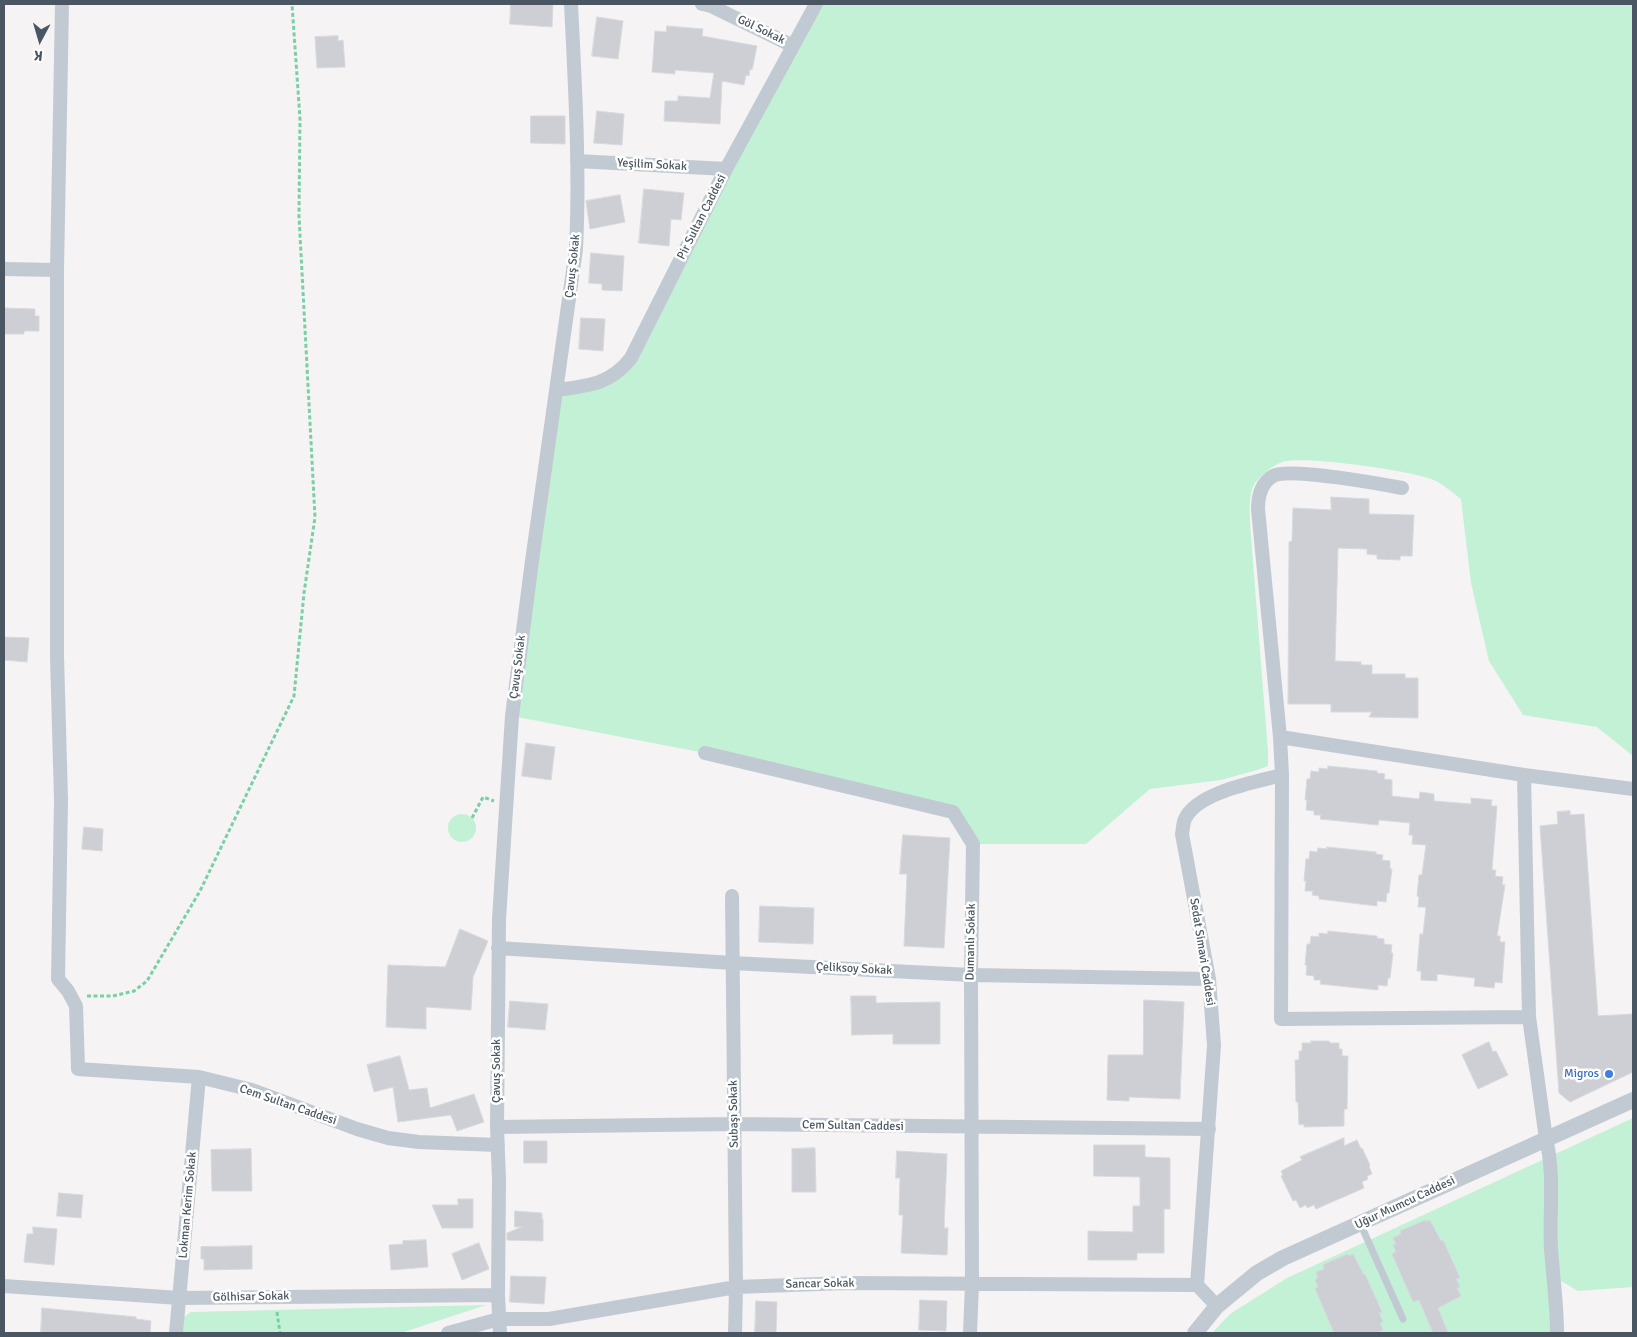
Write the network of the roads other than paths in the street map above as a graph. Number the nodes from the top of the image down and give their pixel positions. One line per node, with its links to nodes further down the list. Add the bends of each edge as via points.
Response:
1 (62, 4): 9 (street)
2 (571, 4): 6 (street, Çavuş Sokak)
3 (708, 4): 5 (street, Göl Sokak)
4 (816, 4): 5 (street, Pir Sultan Caddesi)
5 (793, 46): 7 (street, Pir Sultan Caddesi)
6 (577, 161): 7 (street, Yeşilim Sokak); 10 (street, Çavuş Sokak, via 576,249)
7 (726, 170): 10 (street, Pir Sultan Caddesi, via 624,368 607,379)
8 (4, 269): 9 (street)
9 (57, 270): 23 (street, Cem Sultan Caddesi, via 58,979 76,1006 78,1069)
10 (557, 390): 18 (street, Çavuş Sokak, via 512,716)
11 (1402, 488): 12 (street, via 1350,479 1289,474 1274,475 1265,482 1258,496)
12 (1280, 737): 14 (street); 15 (street)
13 (705, 753): 20 (street, Dumanlı Sokak, via 953,812 973,844)
14 (1282, 775): 21 (street, Sedat Simavi Caddesi, via 1220,792 1196,805 1184,820 1182,834); 22 (street, via 1281,1019)
15 (1524, 775): 16 (street); 22 (street)
16 (1633, 789)
17 (732, 896): 19 (street, Subaşı Sokak)
18 (498, 948): 19 (street, Çeliksoy Sokak); 26 (street, Çavuş Sokak)
19 (732, 963): 20 (street, Çeliksoy Sokak); 25 (street, Subaşı Sokak)
20 (971, 975): 21 (street, Çeliksoy Sokak); 27 (street, Dumanlı Sokak)
21 (1209, 979): 28 (street, Sedat Simavi Caddesi, via 1214,1045)
22 (1529, 1017): 29 (street)
23 (199, 1077): 30 (street, Cem Sultan Caddesi, via 252,1090 388,1138); 37 (street, Lokman Kerim Sokak)
24 (1633, 1100): 29 (street, Uğur Mumcu Caddesi)
25 (734, 1124): 26 (street, Cem Sultan Caddesi); 27 (street, Cem Sultan Caddesi); 35 (street, Subaşı Sokak)
26 (497, 1127): 30 (street, Çavuş Sokak)
27 (971, 1127): 28 (street, Cem Sultan Caddesi); 32 (street, Dumanlı Sokak)
28 (1208, 1129): 34 (street, Sedat Simavi Caddesi)
29 (1546, 1138): 31 (street, Uğur Mumcu Caddesi); 47 (street, via 1550,1156 1551,1250)
30 (498, 1145): 36 (street, Çavuş Sokak)
31 (1360, 1223): 38 (street, Uğur Mumcu Caddesi, via 1282,1258 1257,1273); 40 (lane)
32 (972, 1284): 34 (street, Sancar Sokak); 35 (street, Sancar Sokak, via 847,1283); 45 (street, Dumanlı Sokak)
33 (4, 1286): 37 (street, Gölhisar Sokak)
34 (1197, 1286): 38 (street)
35 (736, 1287): 39 (street, Sancar Sokak, via 549,1319); 44 (street, Subaşı Sokak)
36 (498, 1295): 37 (street, Gölhisar Sokak); 39 (street, Çavuş Sokak)
37 (179, 1298): 41 (street, Lokman Kerim Sokak)
38 (1217, 1306): 46 (street, Uğur Mumcu Caddesi)
39 (499, 1319): 42 (street, Sancar Sokak); 43 (street, Çavuş Sokak)
40 (1403, 1319)
41 (176, 1333)
42 (448, 1333)
43 (500, 1333)
44 (735, 1333)
45 (970, 1333)
46 (1195, 1333)
47 (1557, 1333)

